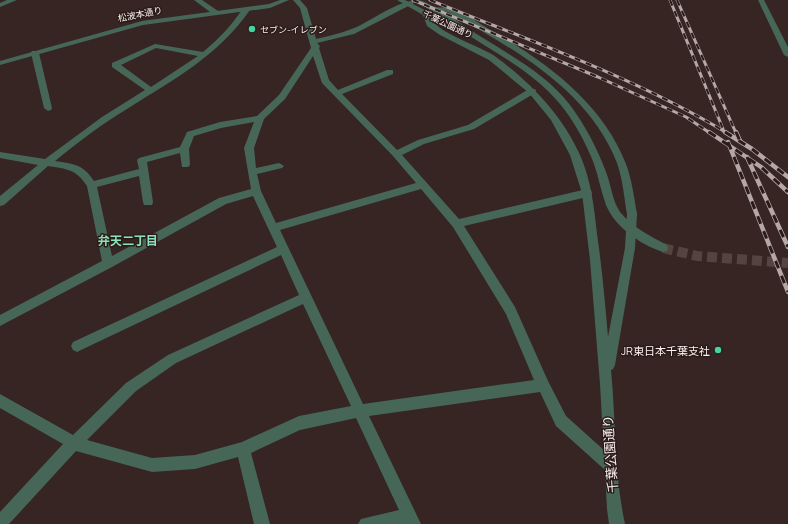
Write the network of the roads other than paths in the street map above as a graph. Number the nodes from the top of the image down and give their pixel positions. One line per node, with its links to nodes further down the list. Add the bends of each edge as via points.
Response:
1 (14, 0): 9 (street)
2 (197, 0): 12 (street)
3 (286, 0): 11 (street, 松波本通り)
4 (296, 0): 15 (street, via 303,8)
5 (400, 0): 8 (street, 千葉公園通り)
6 (417, 0): 8 (street); 10 (street, 千葉公園通り)
7 (761, 0): 18 (street)
8 (408, 4): 13 (street, 千葉公園通り); 15 (street, via 351,32)
9 (0, 5)
10 (435, 9): 14 (street, 千葉公園通り); 48 (street, bridge, via 450,10 544,67 571,89 607,135 620,159 632,214 630,248 625,288 615,323)
11 (246, 10): 12 (street, 松波本通り); 17 (street, via 241,20)
12 (217, 14): 16 (street, 松波本通り, via 142,23)
13 (426, 14): 14 (street, 千葉公園通り); 22 (street, via 430,24 492,58)
14 (476, 38): 42 (street, via 517,62 566,106 584,132 602,172 609,202 616,214 636,233)
15 (315, 44): 23 (street, via 326,81); 25 (street, via 282,97)
16 (35, 53): 19 (street, 松波本通り); 24 (street)
17 (204, 55): 21 (street); 21 (street, via 155,46 115,65)
18 (788, 55)
19 (0, 63)
20 (390, 72): 23 (street)
21 (150, 90): 29 (street, via 106,118)
22 (532, 92): 27 (street, via 470,127 421,142); 37 (street, via 555,119 575,155)
23 (337, 93): 27 (street)
24 (48, 108)
25 (260, 118): 26 (street, via 220,125 190,134); 33 (street, via 249,148)
26 (184, 148): 30 (street); 32 (street, via 142,160)
27 (396, 154): 35 (street)
28 (0, 155): 29 (street)
29 (46, 162): 34 (street, via 73,167 84,172); 38 (street)
30 (185, 165)
31 (279, 166): 33 (street)
32 (144, 171): 34 (street); 39 (street)
33 (252, 172): 36 (street)
34 (92, 185): 44 (street)
35 (423, 185): 40 (street); 41 (street)
36 (256, 191): 41 (street); 44 (street, via 223,201)
37 (587, 193): 40 (street); 48 (street)
38 (0, 202)
39 (148, 202)
40 (457, 224): 49 (street, via 511,311)
41 (273, 228): 43 (street)
42 (663, 248)
43 (283, 249): 45 (street); 47 (street)
44 (108, 264): 46 (street)
45 (306, 297): 51 (street); 52 (street, via 172,359 131,387)
46 (0, 321)
47 (77, 346)
48 (606, 384): 54 (street, 千葉公園通り)
49 (543, 385): 51 (street); 54 (street, via 561,421)
50 (0, 401): 52 (street)
51 (359, 411): 53 (street, via 299,423); 55 (street)
52 (74, 443): 53 (street, via 152,465 195,462); 56 (street)
53 (243, 449): 57 (street)
54 (610, 465): 59 (street, 千葉公園通り)
55 (411, 519): 58 (street)
56 (0, 523)
57 (262, 524)
58 (366, 524)
59 (617, 524)

